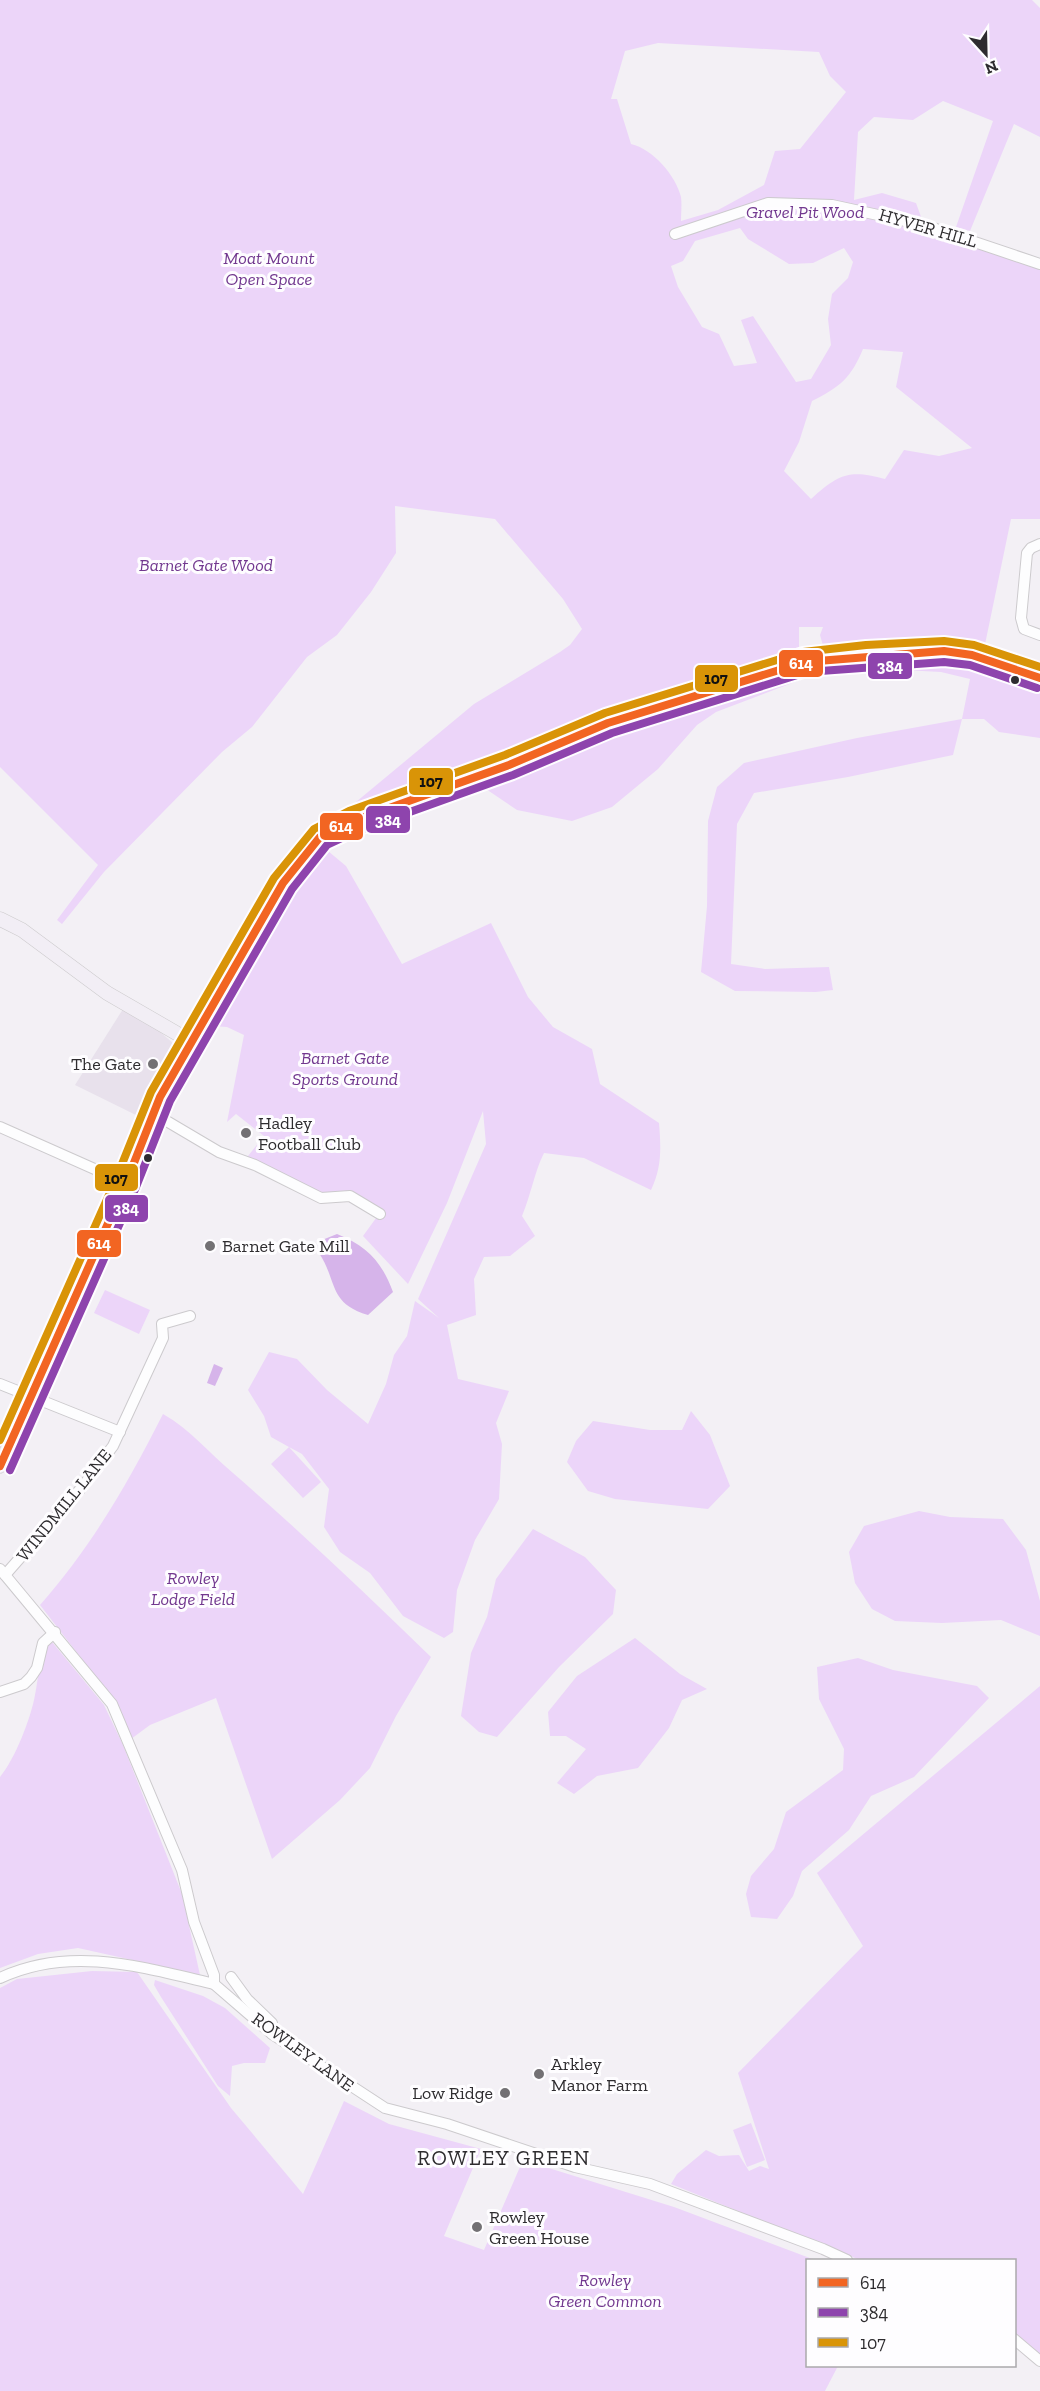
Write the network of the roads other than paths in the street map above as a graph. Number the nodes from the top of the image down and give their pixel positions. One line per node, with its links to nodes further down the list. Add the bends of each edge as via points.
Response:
1 (675, 234): 2 (street, HYVER HILL, via 768,203 832,205 924,225)
2 (1040, 264)
3 (1040, 544): 4 (street, via 1027,553 1021,618 1024,629)
4 (1040, 635)
5 (1040, 678): 7 (main road, via 972,655 944,651 805,662 608,723 509,765 329,831 312,844 283,883)
6 (0, 919): 7 (main road, via 22,930 107,993)
7 (190, 1041): 8 (main road)
8 (153, 1113): 10 (main road); 11 (street, via 219,1152 321,1198 350,1196)
9 (0, 1127): 10 (street)
10 (126, 1183): 14 (main road)
11 (380, 1214)
12 (190, 1316): 15 (street, WINDMILL LANE, via 162,1324 163,1338)
13 (0, 1384): 14 (street, WINDMILL LANE)
14 (31, 1397): 15 (street, WINDMILL LANE); 16 (main road)
15 (120, 1432): 17 (street, WINDMILL LANE, via 83,1486)
16 (0, 1466)
17 (3, 1572): 18 (street)
18 (55, 1632): 19 (street, via 44,1643 31,1677 24,1684); 22 (street, via 112,1704 182,1869)
19 (0, 1692)
20 (231, 1977): 23 (street, via 272,2023)
21 (0, 1978): 22 (street, via 42,1963 87,1960)
22 (214, 1984): 23 (street, ROWLEY LANE)
23 (272, 2034): 24 (street, ROWLEY LANE, via 385,2109 447,2124 575,2167 650,2184)
24 (845, 2259)
25 (1016, 2341): 26 (street)
26 (1040, 2361)

